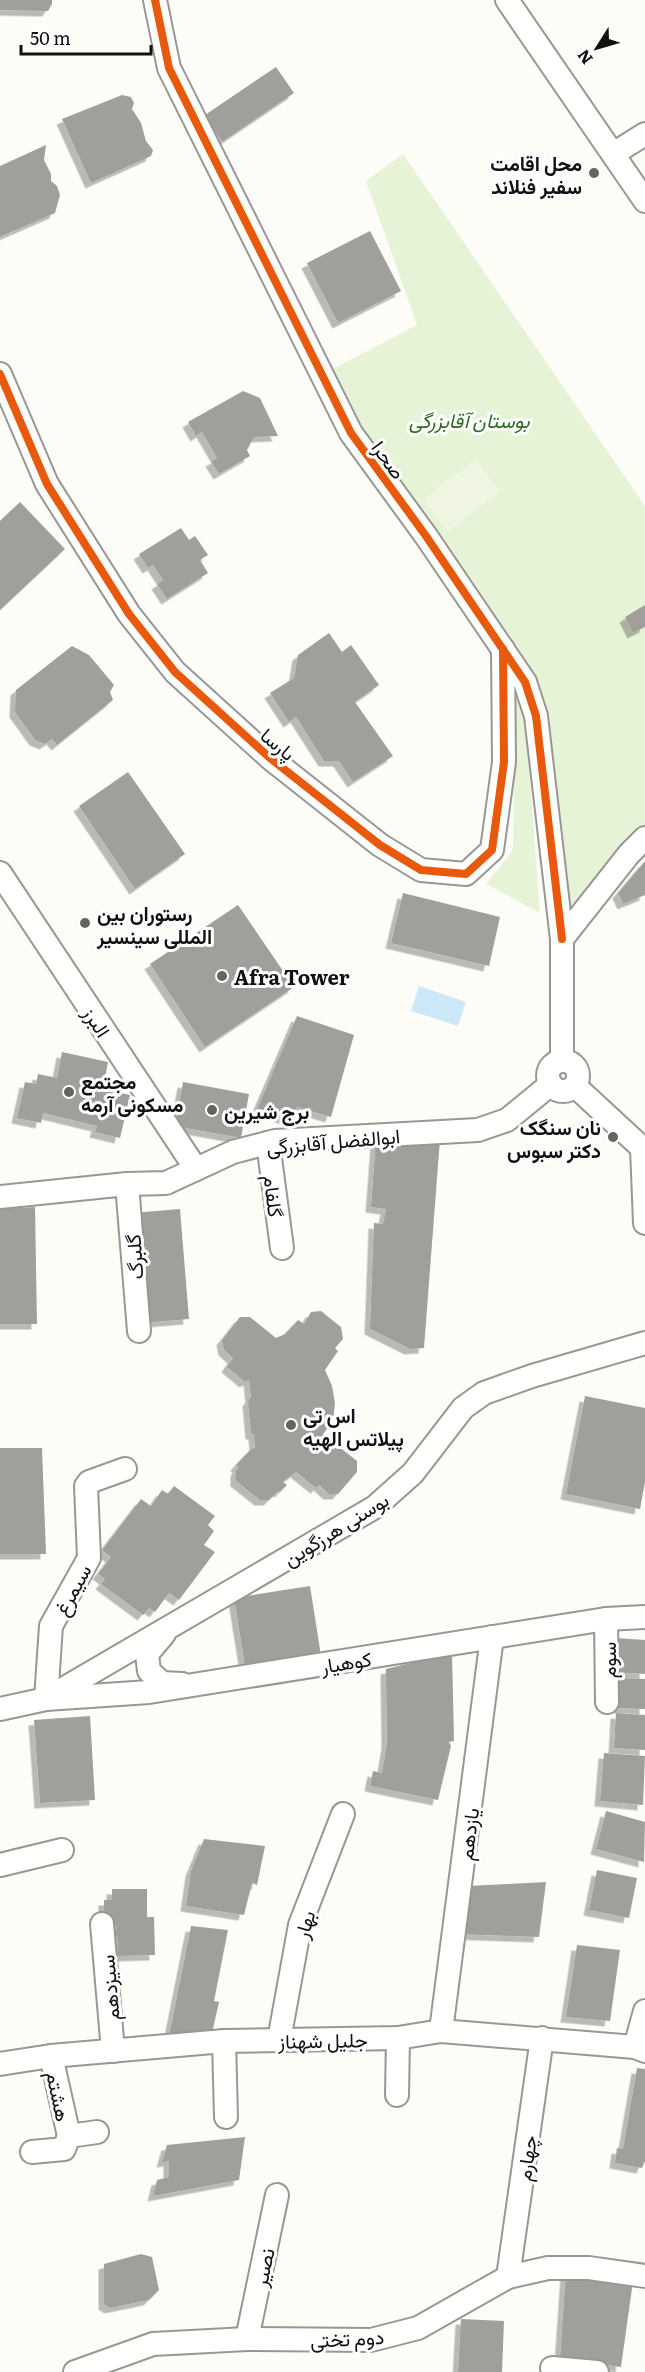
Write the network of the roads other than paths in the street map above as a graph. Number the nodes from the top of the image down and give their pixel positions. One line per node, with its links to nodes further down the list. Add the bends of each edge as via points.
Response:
1 (155, 0): 7 (street, صحرا, via 169,68 351,433)
2 (507, 0): 4 (street)
3 (645, 134): 4 (street)
4 (613, 154): 5 (street)
5 (645, 201)
6 (0, 374): 7 (street, پارسا, via 47,484 129,614 175,672 270,758 380,845 421,870 466,873 492,850 504,762)
7 (503, 649): 10 (street, صحرا, via 525,682 536,716)
8 (645, 838): 10 (street)
9 (0, 873): 16 (street, البرز)
10 (562, 939): 11 (street)
11 (562, 1060): 12 (street, via 551,1066); 13 (street, via 577,1068)
12 (550, 1084): 13 (street, via 560,1091); 14 (street, ابوالفضل آقابزرگی, via 507,1120 478,1130)
13 (575, 1086): 15 (street)
14 (268, 1143): 16 (street, ابوالفضل آقابزرگی, via 232,1152); 20 (street, گلفام)
15 (643, 1147): 19 (street)
16 (196, 1169): 17 (street, ابوالفضل آقابزرگی, via 166,1183)
17 (127, 1184): 18 (street, ابوالفضل آقابزرگی); 21 (street, گلبرگ)
18 (0, 1197)
19 (645, 1223)
20 (282, 1248)
21 (139, 1331)
22 (645, 1343): 26 (street, بوسنی هرزگوین, via 484,1393 463,1408 413,1473 375,1507)
23 (125, 1470): 29 (street, سیمرغ, via 86,1486 89,1558 51,1626)
24 (645, 1617): 25 (street, کوهیار)
25 (606, 1619): 27 (street, کوهیار); 30 (street, سوم)
26 (171, 1626): 28 (street, via 147,1654 149,1671 162,1683); 29 (street, بوسنی هرزگوین)
27 (492, 1637): 28 (street, کوهیار); 37 (street, یازدهم)
28 (191, 1685): 29 (street, کوهیار)
29 (46, 1699): 31 (street)
30 (607, 1702)
31 (0, 1709)
32 (343, 1814): 40 (street, بهار, via 300,1925)
33 (62, 1850): 34 (street)
34 (0, 1865)
35 (102, 1924): 43 (street, سیزدهم)
36 (645, 2011): 42 (street)
37 (441, 2031): 38 (street, جلیل شهناز); 39 (street, جلیل شهناز)
38 (398, 2038): 40 (street, جلیل شهناز); 46 (street)
39 (542, 2038): 42 (street, جلیل شهناز); 53 (street, چهارم)
40 (279, 2040): 41 (street, جلیل شهناز)
41 (224, 2041): 43 (street, جلیل شهناز); 47 (street)
42 (640, 2049)
43 (113, 2051): 44 (street, جلیل شهناز)
44 (51, 2056): 45 (street, جلیل شهناز); 49 (street, هشتم)
45 (0, 2064)
46 (397, 2095)
47 (226, 2117)
48 (97, 2132): 49 (street)
49 (69, 2136): 50 (street, via 64,2148)
50 (32, 2152)
51 (277, 2195): 54 (street, نصیر)
52 (645, 2276): 53 (street, دوم تختی, via 590,2268 548,2268)
53 (508, 2277): 54 (street, دوم تختی, via 418,2328 399,2334 370,2340)
54 (247, 2339): 56 (street, دوم تختی, via 153,2343)
55 (552, 2368): 57 (street)
56 (78, 2371)
57 (597, 2372)

